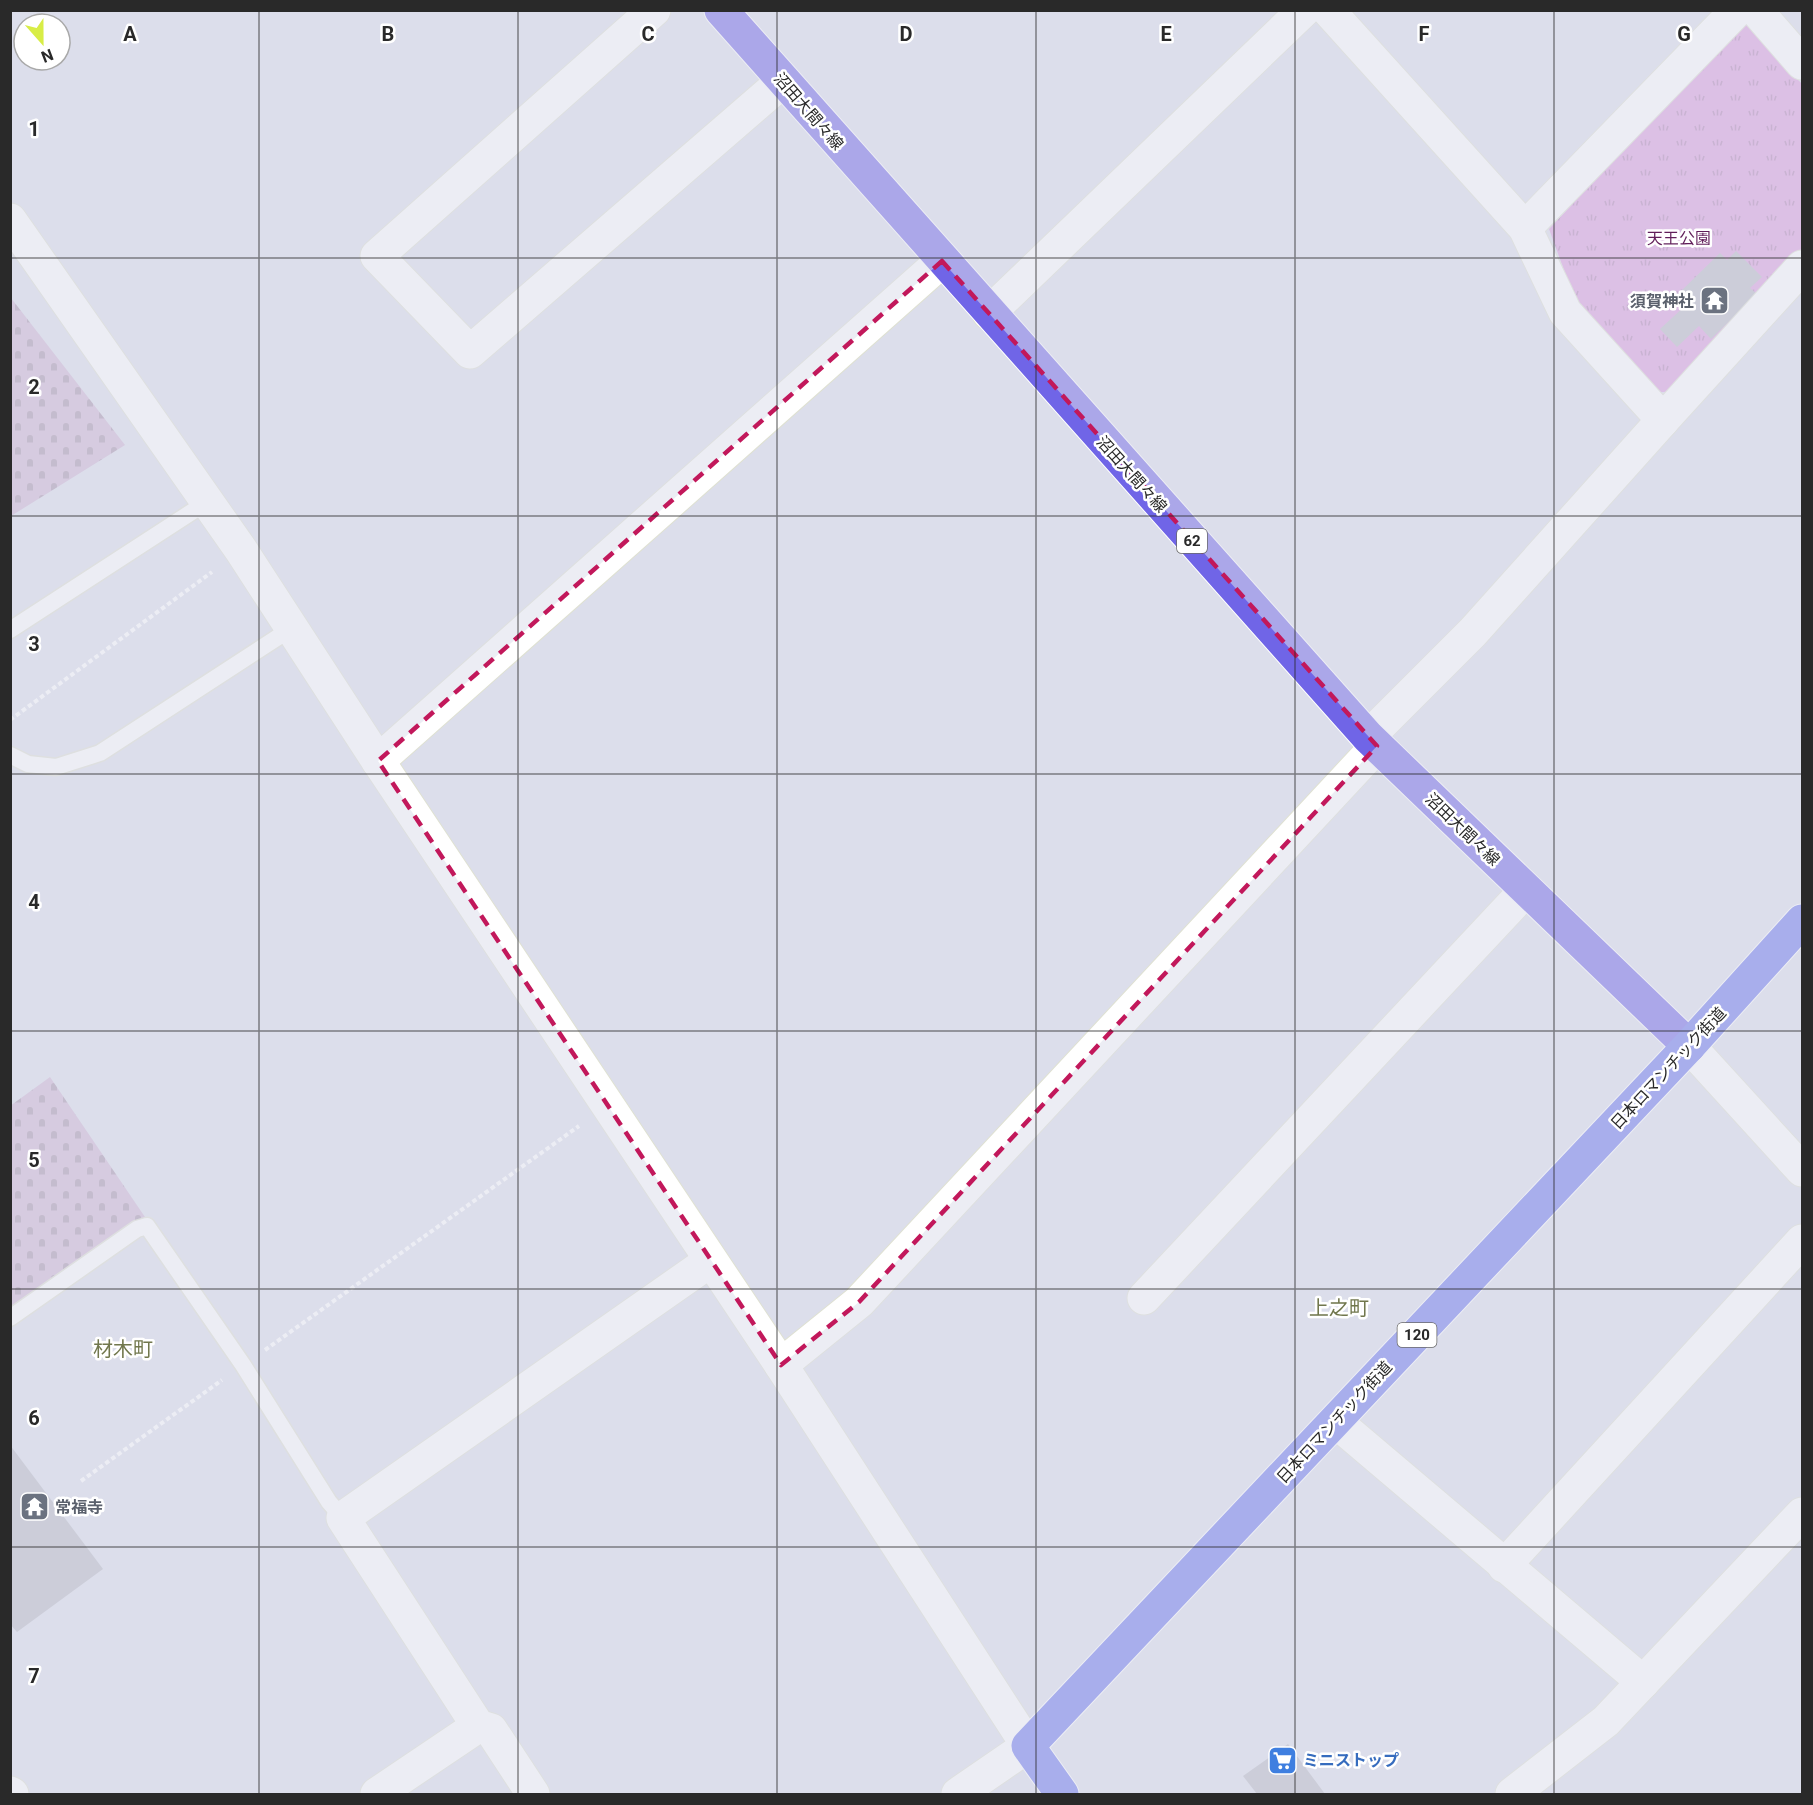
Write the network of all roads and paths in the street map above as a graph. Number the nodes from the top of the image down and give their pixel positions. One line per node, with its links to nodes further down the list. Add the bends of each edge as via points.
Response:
1 (654, 10): 8 (street, via 376,256 470,351)
2 (721, 10): 8 (main road, 沼田大間々線 / 62)
3 (1304, 10): 13 (street)
4 (1328, 10): 10 (street)
5 (1737, 10): 10 (street)
6 (1756, 10): 7 (street)
7 (1803, 63)
8 (783, 81): 11 (main road, 沼田大間々線 / 62)
9 (10, 220): 15 (street)
10 (1525, 228): 14 (street, via 1565,312)
11 (942, 261): 13 (main road, 沼田大間々線 / 62); 22 (street)
12 (1803, 267): 14 (street)
13 (989, 313): 20 (main road, 沼田大間々線 / 62)
14 (1663, 420): 20 (street)
15 (207, 502): 16 (street); 18 (lane)
16 (241, 550): 17 (street); 19 (path)
17 (292, 628): 21 (lane, via 100,753 56,767 28,764); 22 (street)
18 (10, 630)
19 (10, 720)
20 (1372, 742): 23 (main road, 沼田大間々線 / 62); 33 (street, via 859,1302)
21 (10, 755)
22 (378, 761): 26 (street)
23 (1526, 890): 25 (main road, 沼田大間々線 / 62); 30 (street)
24 (1803, 921): 25 (highway, 日本ロマンチック街道 / 120)
25 (1689, 1046): 27 (street); 34 (highway, 日本ロマンチック街道 / 120)
26 (606, 1106): 29 (street); 32 (path)
27 (1803, 1170)
28 (1803, 1241): 38 (street)
29 (710, 1261): 33 (street); 37 (street)
30 (1144, 1298)
31 (10, 1318): 32 (lane, via 137,1229 147,1226)
32 (243, 1365): 35 (path); 37 (lane)
33 (781, 1365): 41 (street)
34 (1335, 1421): 38 (street); 41 (highway, 日本ロマンチック街道 / 120)
35 (81, 1481)
36 (1803, 1514): 39 (street)
37 (343, 1518): 40 (street)
38 (1504, 1566): 39 (street)
39 (1643, 1682): 46 (street, via 1606,1721)
40 (477, 1726): 42 (street); 43 (street, via 491,1730)
41 (1028, 1746): 44 (street); 45 (highway)
42 (377, 1794)
43 (533, 1794)
44 (958, 1794)
45 (1062, 1794)
46 (1512, 1794)

